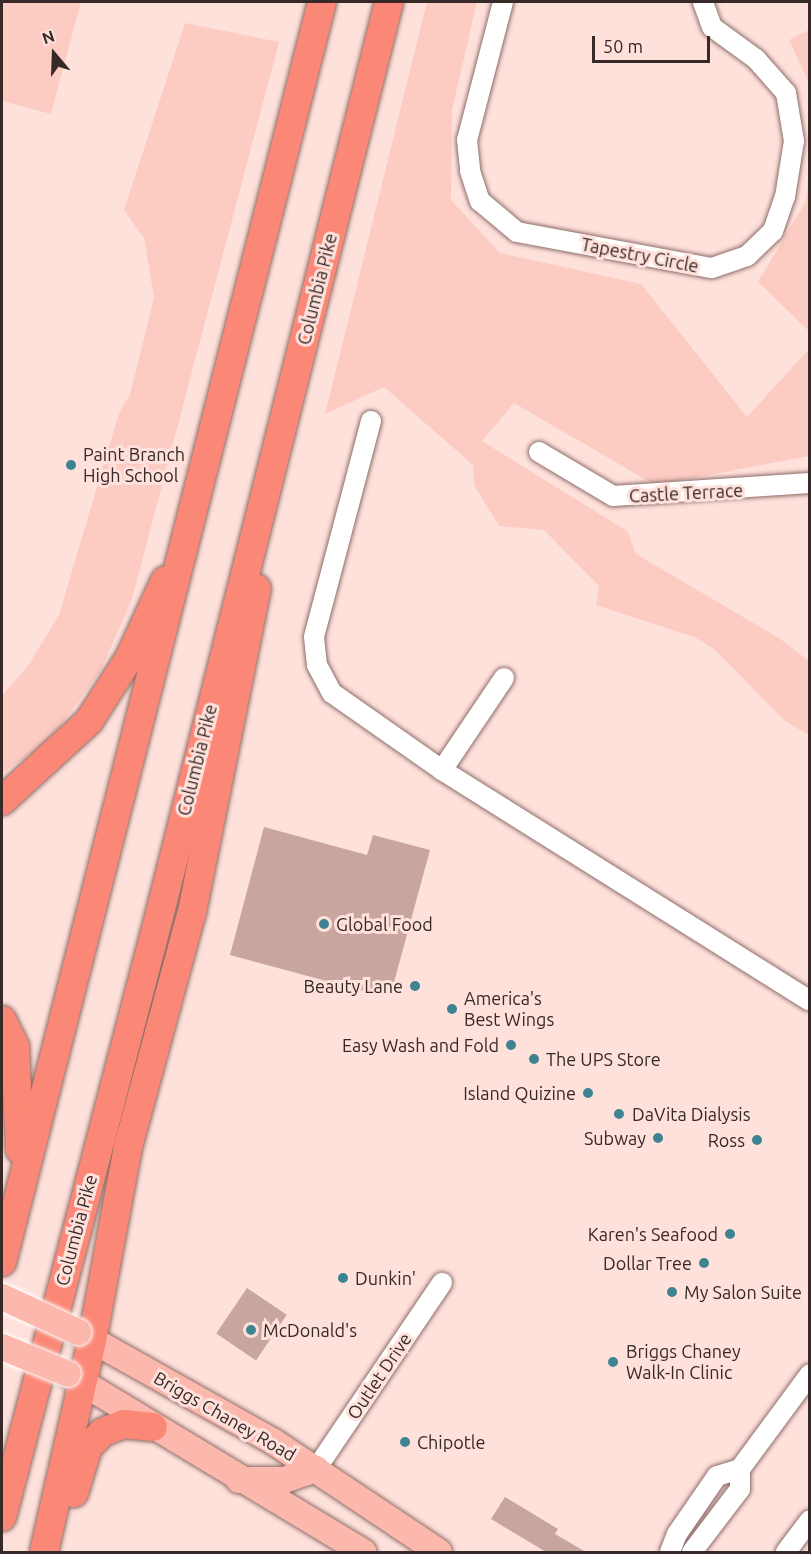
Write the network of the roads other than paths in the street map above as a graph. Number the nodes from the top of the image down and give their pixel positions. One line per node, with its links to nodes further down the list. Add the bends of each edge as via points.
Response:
1 (322, 2): 9 (highway)
2 (389, 2): 5 (highway, Columbia Pike)
3 (503, 2): 4 (street, Tapestry Circle, via 467,140 470,171 480,201 518,232 711,268 747,256 773,231 785,197 794,141 786,93 756,59 712,27)
4 (703, 2)
5 (296, 373): 19 (highway, via 242,673 195,901 128,1147); 27 (highway, Columbia Pike)
6 (371, 421): 11 (street, via 314,637 317,665 332,693)
7 (539, 452): 8 (street, Castle Terrace, via 613,496)
8 (810, 483)
9 (192, 522): 12 (highway, via 130,657 89,721); 15 (highway)
10 (504, 678): 11 (street)
11 (442, 770): 13 (street)
12 (2, 801)
13 (810, 1001)
14 (2, 1020): 15 (highway, via 15,1047 20,1088)
15 (20, 1189): 16 (highway)
16 (2, 1262)
17 (442, 1283): 24 (street, Outlet Drive)
18 (2, 1297): 19 (main road, Briggs Chaney Road, bridge)
19 (85, 1336): 22 (highway); 24 (main road, Briggs Chaney Road)
20 (2, 1347): 22 (main road, bridge)
21 (810, 1374): 25 (street)
22 (75, 1378): 23 (main road); 29 (highway)
23 (153, 1427): 26 (main road); 30 (highway, via 124,1424 103,1432 88,1448)
24 (316, 1468): 26 (main road, via 284,1480); 32 (main road, Briggs Chaney Road)
25 (740, 1469): 33 (street, via 717,1476 677,1534); 34 (street, via 740,1489)
26 (236, 1479): 31 (main road)
27 (2, 1517)
28 (810, 1520): 35 (street)
29 (44, 1552)
30 (56, 1552)
31 (363, 1552)
32 (439, 1552)
33 (670, 1552)
34 (692, 1552)
35 (786, 1552)

